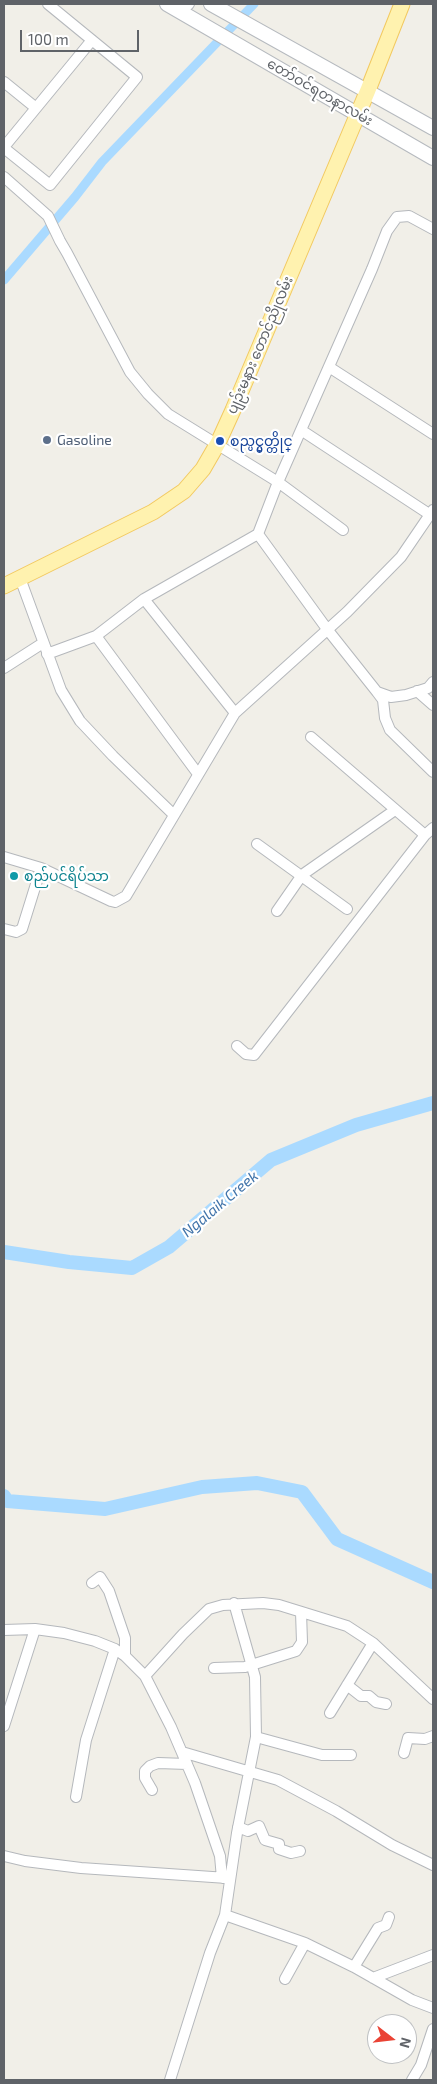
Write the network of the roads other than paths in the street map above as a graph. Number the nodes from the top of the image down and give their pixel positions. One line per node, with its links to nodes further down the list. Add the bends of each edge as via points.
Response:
1 (48, 4): 6 (street)
2 (167, 4): 5 (main road, တော်ဝင်ရတနာလမ်း)
3 (402, 4): 8 (main road, ပျဉ်းမနား တောင်ညိုလမ်း)
4 (217, 7): 8 (main road, တော်ဝင်ရတနာလမ်း)
5 (185, 8): 10 (main road, တော်ဝင်ရတနာလမ်း, via 206,27)
6 (92, 40): 9 (street); 12 (street, via 137,77 50,184)
7 (4, 82): 9 (street)
8 (368, 90): 10 (main road, ပျဉ်းမနား တောင်ညိုလမ်း); 11 (main road, တော်ဝင်ရတနာလမ်း)
9 (36, 108): 12 (street)
10 (357, 114): 13 (main road, တော်ဝင်ရတနာလမ်း); 19 (main road, ပျဉ်းမနား တောင်ညိုလမ်း)
11 (433, 128)
12 (4, 147)
13 (433, 158)
14 (4, 178): 19 (street, via 48,216 130,372 168,414)
15 (433, 229): 16 (street, via 409,216 397,217 387,231)
16 (329, 367): 17 (street); 18 (street)
17 (301, 430): 20 (street); 21 (street)
18 (433, 434)
19 (218, 443): 20 (street); 24 (main road, ပျဉ်းမနား တောင်ညိုလမ်း, via 203,469 184,490 154,512)
20 (278, 482): 22 (street); 23 (street)
21 (431, 512): 27 (street, via 401,557)
22 (343, 530)
23 (258, 534): 26 (street); 27 (street)
24 (20, 578): 25 (main road, ပျဉ်းမနား တောင်ညိုလမ်း); 29 (street)
25 (4, 586)
26 (144, 599): 28 (street); 36 (street)
27 (327, 629): 34 (street); 36 (street)
28 (96, 636): 30 (street); 39 (street)
29 (43, 643): 30 (street); 31 (street)
30 (47, 654): 41 (street, via 61,690 80,721)
31 (4, 668)
32 (433, 682): 33 (street, via 428,688)
33 (417, 691): 34 (street, via 391,697); 35 (street)
34 (377, 692): 38 (street, via 383,700 384,718 390,730)
35 (433, 705)
36 (235, 713): 39 (street)
37 (310, 737): 40 (street)
38 (433, 772)
39 (198, 774): 41 (street)
40 (395, 810): 42 (street); 46 (street)
41 (174, 815): 45 (street, via 130,891 115,902)
42 (429, 832): 50 (street, via 254,1055 246,1054)
43 (257, 844): 46 (street)
44 (4, 857): 45 (street)
45 (41, 868): 49 (street, via 22,930)
46 (301, 876): 47 (street); 48 (street)
47 (348, 909)
48 (276, 911)
49 (4, 929)
50 (237, 1046)
51 (92, 1583): 58 (street, via 100,1577 109,1591 125,1638)
52 (234, 1603): 53 (street, via 263,1603); 59 (street); 61 (street, via 209,1610)
53 (301, 1612): 56 (street, via 347,1626); 59 (street, via 303,1636 300,1647 290,1654)
54 (35, 1629): 55 (street); 57 (street, via 64,1633); 66 (street)
55 (4, 1630)
56 (373, 1643): 62 (street); 63 (street)
57 (115, 1649): 58 (street); 75 (street, via 86,1740)
58 (125, 1656): 61 (street)
59 (252, 1663): 60 (street, via 237,1668); 68 (street, via 257,1698)
60 (214, 1668)
61 (145, 1676): 69 (street)
62 (347, 1685): 64 (street, via 361,1696); 65 (street)
63 (433, 1699)
64 (386, 1704)
65 (330, 1713)
66 (4, 1726)
67 (433, 1736): 70 (street, via 408,1738)
68 (256, 1737): 71 (street, via 322,1756); 73 (street)
69 (182, 1752): 72 (street); 73 (street)
70 (404, 1754)
71 (351, 1755)
72 (187, 1764): 74 (street, via 158,1763 150,1766 145,1778); 80 (street)
73 (249, 1771): 76 (street); 79 (street, via 297,1789 392,1845)
74 (152, 1790)
75 (76, 1797)
76 (238, 1827): 77 (street, via 248,1831 259,1826 265,1840 279,1844 279,1850); 80 (street)
77 (300, 1851)
78 (4, 1856): 80 (street, via 81,1868)
79 (433, 1865)
80 (226, 1878): 81 (street)
81 (225, 1914): 83 (street); 91 (street)
82 (389, 1917): 85 (street, via 386,1925 378,1928)
83 (305, 1943): 85 (street); 87 (street)
84 (433, 1955): 86 (street)
85 (354, 1968): 86 (street)
86 (373, 1978): 88 (street)
87 (285, 1979)
88 (433, 2008)
89 (433, 2029): 90 (street)
90 (430, 2048): 92 (street)
91 (170, 2080)
92 (412, 2080)

